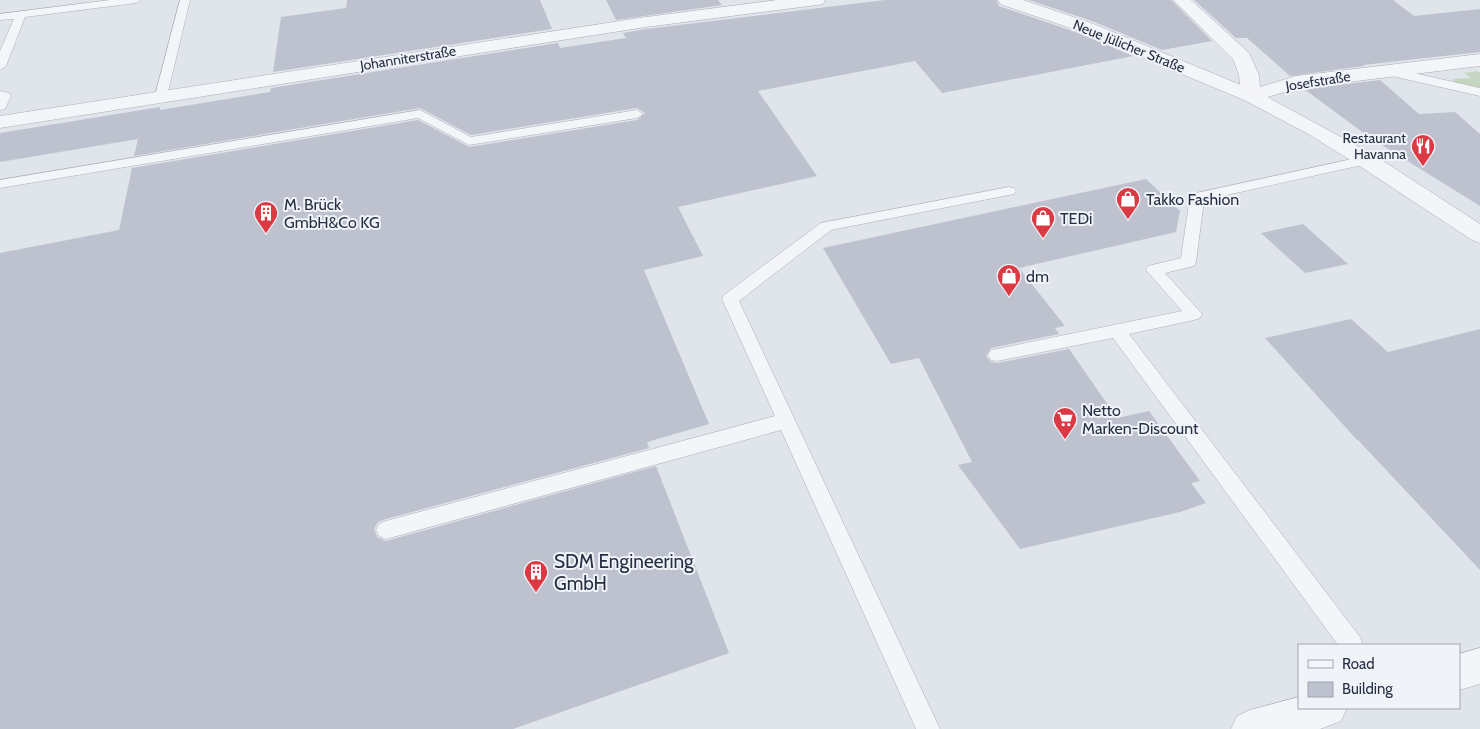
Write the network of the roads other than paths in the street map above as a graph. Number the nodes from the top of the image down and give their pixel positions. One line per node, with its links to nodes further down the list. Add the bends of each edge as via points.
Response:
1 (136, 0): 6 (lane)
2 (185, 0): 13 (lane)
3 (816, 0): 13 (street, Johanniterstraße)
4 (1006, 0): 14 (street, Neue Jülicher Straße, via 1085,27)
5 (1181, 0): 14 (street, via 1242,57 1249,75)
6 (21, 14): 7 (lane); 9 (lane)
7 (0, 17)
8 (1480, 60): 10 (street, Josefstraße)
9 (0, 66)
10 (1387, 71): 11 (lane, Josefstraße); 14 (street, Josefstraße, via 1296,82)
11 (1480, 92)
12 (0, 95): 15 (lane, via 5,96)
13 (161, 96): 17 (street, Johanniterstraße)
14 (1251, 96): 18 (street, Neue Jülicher Straße)
15 (0, 106)
16 (638, 114): 19 (lane, via 470,141 420,114)
17 (0, 122)
18 (1366, 160): 21 (street, Neue Jülicher Straße); 22 (lane, via 1197,197 1188,262 1154,270 1194,314)
19 (0, 184)
20 (1009, 191): 24 (lane, via 826,226 730,299)
21 (1480, 234)
22 (1117, 331): 23 (lane); 26 (lane)
23 (997, 355)
24 (785, 421): 25 (lane); 30 (lane)
25 (386, 530)
26 (1351, 644)
27 (1480, 666): 28 (street)
28 (1460, 672)
29 (1324, 709): 31 (street)
30 (928, 729)
31 (1250, 729)

